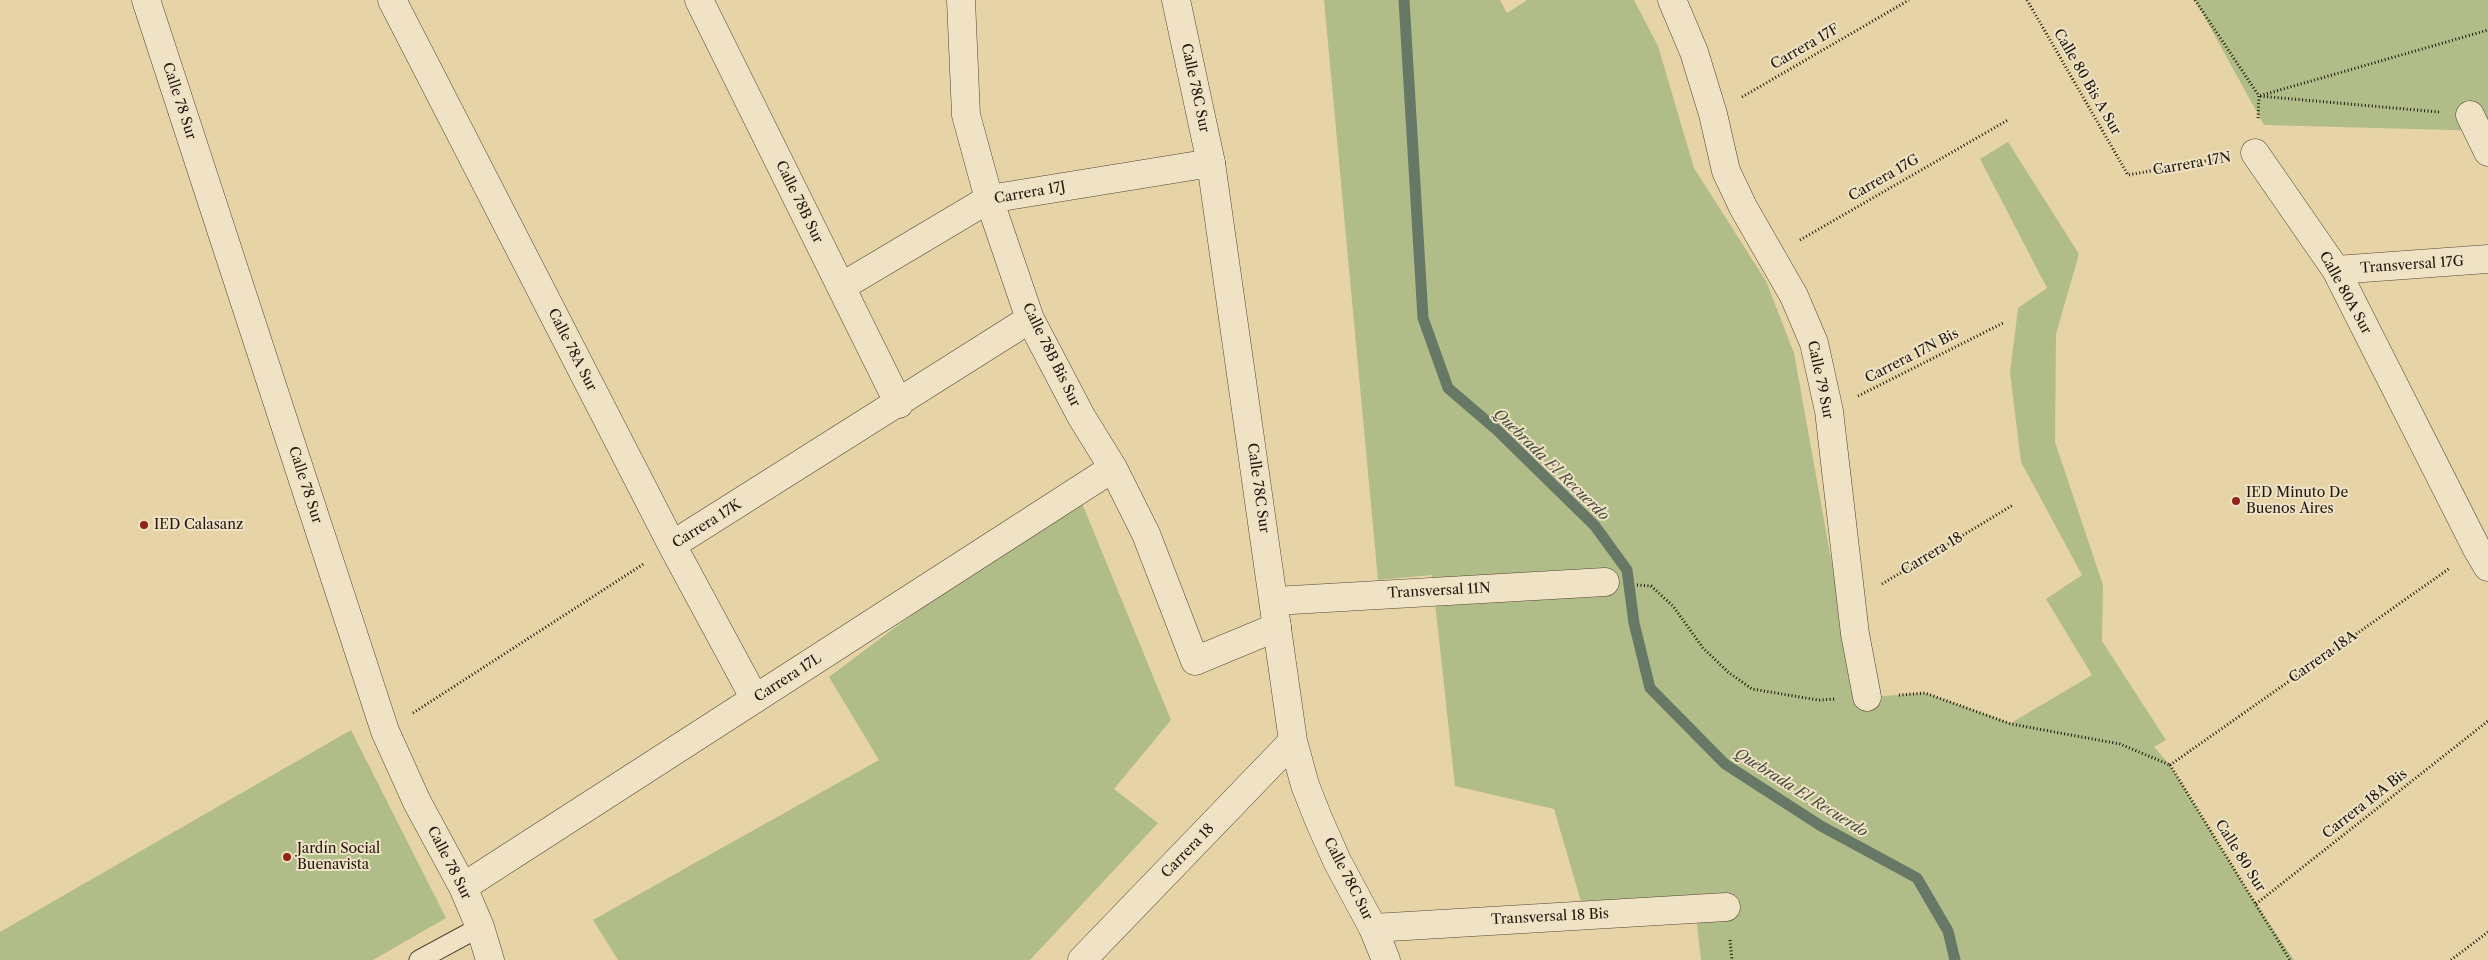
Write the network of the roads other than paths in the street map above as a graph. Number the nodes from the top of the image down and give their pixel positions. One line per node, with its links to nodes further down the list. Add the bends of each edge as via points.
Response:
1 (146, 0): 25 (street, Calle 78 Sur, via 385,731 417,802)
2 (392, 0): 18 (street, Calle 78A Sur)
3 (700, 0): 14 (street, Calle 78B Sur)
4 (961, 0): 11 (street, Calle 78B Bis Sur, via 966,115)
5 (1176, 0): 10 (street, Calle 78C Sur)
6 (1672, 0): 22 (street, Calle 79 Sur, via 1694,52 1726,171 1794,296 1814,343 1829,411 1851,602)
7 (2470, 115): 8 (street)
8 (2488, 152)
9 (2255, 153): 13 (street, Calle 80A Sur)
10 (1211, 163): 11 (street, Carrera 17J); 21 (street, Calle 78C Sur)
11 (989, 199): 14 (street, Carrera 17J); 15 (street, Calle 78B Bis Sur)
12 (2488, 259): 13 (street, Transversal 17G)
13 (2336, 270): 19 (street, Calle 80A Sur)
14 (841, 286): 16 (street, Calle 78B Sur)
15 (1030, 319): 16 (street, Carrera 17K); 17 (street, Calle 78B Bis Sur, via 1080,416)
16 (899, 404): 18 (street, Carrera 17K)
17 (1113, 468): 21 (street, Calle 78B Bis Sur, via 1146,534 1195,662); 23 (street, Carrera 17L)
18 (672, 545): 23 (street, Calle 78A Sur)
19 (2485, 562)
20 (1605, 582): 21 (street, Transversal 11N)
21 (1275, 614): 24 (street, Calle 78C Sur)
22 (1867, 697)
23 (755, 699): 25 (street, Carrera 17L)
24 (1293, 741): 28 (street, Calle 78C Sur, via 1318,818); 31 (street, Carrera 18)
25 (463, 887): 27 (street, Calle 78 Sur)
26 (1726, 907): 28 (street, Transversal 18 Bis)
27 (480, 927): 29 (lane); 30 (street, Calle 78 Sur)
28 (1373, 928): 32 (street, Calle 78C Sur)
29 (419, 960)
30 (490, 960)
31 (1082, 960)
32 (1386, 960)

